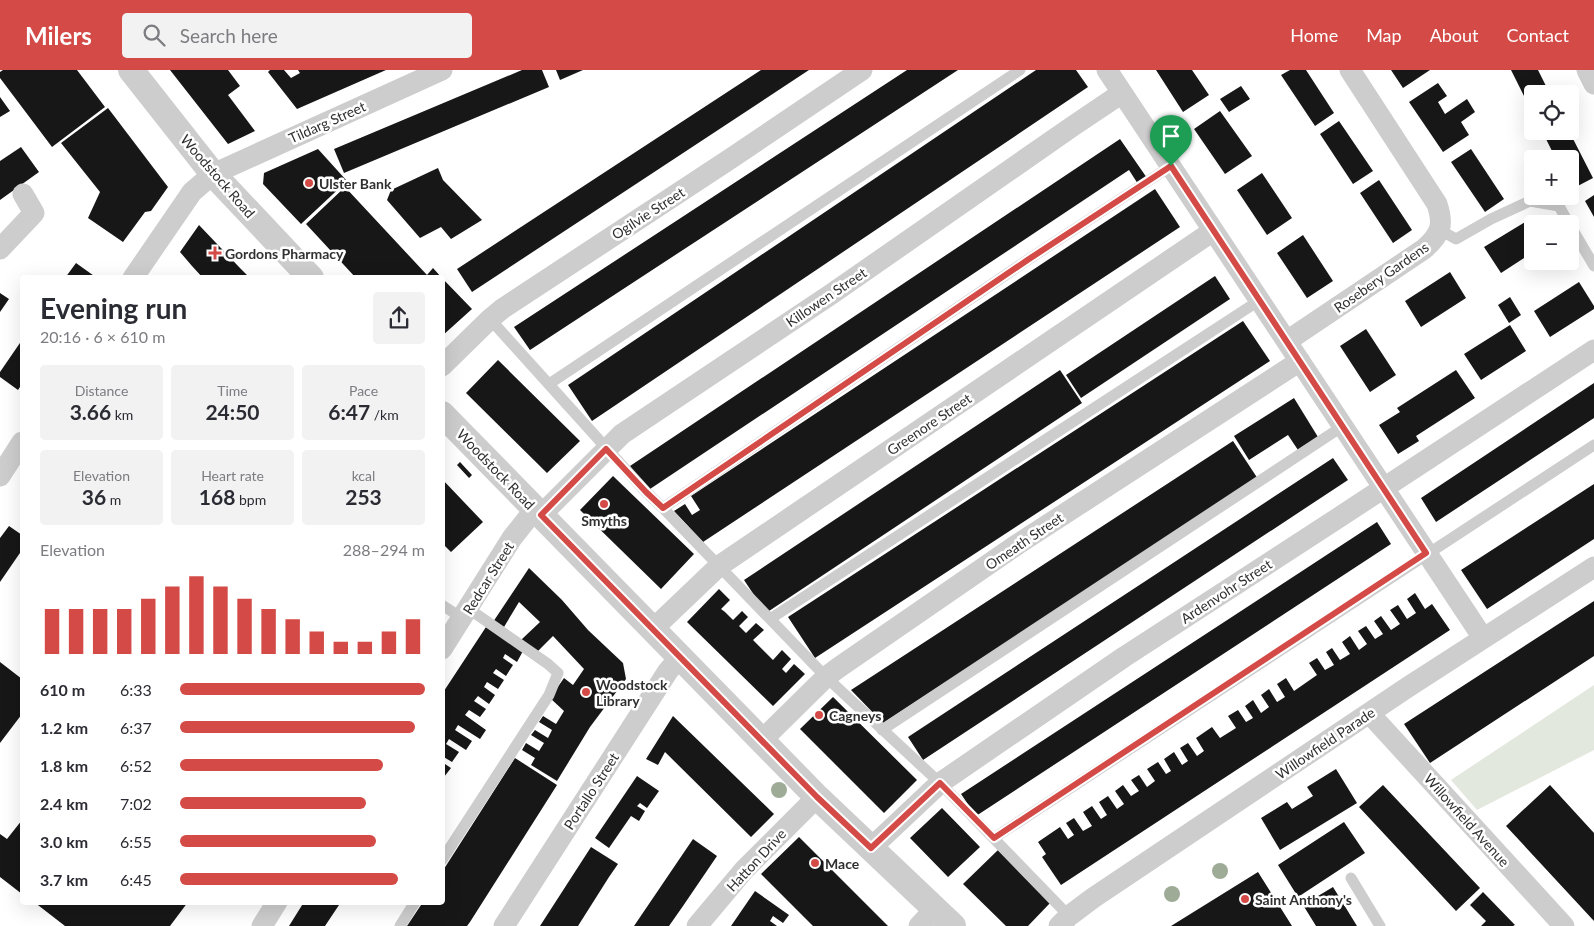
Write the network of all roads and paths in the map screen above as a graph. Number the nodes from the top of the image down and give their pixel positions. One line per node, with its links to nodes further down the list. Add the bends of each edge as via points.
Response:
1 (131, 70): 11 (street, Woodstock Road)
2 (442, 70): 11 (street, Tildarg Street)
3 (862, 70): 22 (street, Ogilvie Street)
4 (1020, 70): 27 (lane)
5 (1107, 70): 9 (street)
6 (1350, 70): 14 (street, Rosebery Gardens, via 1437,204)
7 (1587, 70): 8 (street)
8 (1594, 84)
9 (1122, 93): 10 (street); 32 (street, Killowen Street, via 622,434)
10 (1171, 166): 15 (street); 36 (lane)
11 (213, 174): 19 (street, Tildarg Street, via 192,192); 20 (street, Woodstock Road)
12 (23, 194): 17 (street, via 34,213)
13 (1564, 215): 14 (lane, via 1559,206 1530,201 1491,218 1456,239)
14 (1440, 230): 23 (street, Rosebery Gardens, via 1424,249)
15 (1213, 231): 21 (street); 38 (street, Greenore Street)
16 (1579, 240): 18 (lane)
17 (0, 250)
18 (1594, 266)
19 (135, 275)
20 (308, 275)
21 (1260, 300): 23 (street); 42 (lane)
22 (490, 319): 26 (street, Ogilvie Street); 27 (lane)
23 (1287, 341): 25 (street)
24 (1594, 350): 34 (street, Ardenvohr Street)
25 (1300, 361): 29 (street); 47 (street, Omeath Street, via 1018,544)
26 (445, 363)
27 (549, 384): 32 (lane)
28 (445, 417): 35 (street, Woodstock Road)
29 (1343, 426): 34 (street); 49 (lane)
30 (20, 445): 33 (street)
31 (1594, 445): 37 (lane)
32 (606, 449): 35 (street, Killowen Street); 36 (lane)
33 (0, 476)
34 (1383, 489): 37 (street); 51 (street, Ardenvohr Street, via 1124,657)
35 (533, 506): 41 (street, Redcar Street); 43 (street, Woodstock Road)
36 (663, 508): 38 (lane)
37 (1426, 553): 44 (street); 53 (lane)
38 (719, 566): 42 (lane); 43 (street, Greenore Street)
39 (1594, 566): 44 (street, Willowfield Parade)
40 (445, 606): 41 (lane)
41 (466, 613): 45 (street, Redcar Street); 55 (lane, via 558,673 548,695)
42 (770, 619): 47 (lane)
43 (653, 629): 46 (street, Woodstock Road)
44 (1483, 638): 48 (street, Willowfield Parade)
45 (445, 644)
46 (680, 657): 50 (street, Woodstock Road); 63 (street, Portallo Street)
47 (826, 677): 49 (lane); 50 (street, Omeath Street)
48 (1369, 714): 60 (street, Willowfield Parade); 66 (street, Willowfield Avenue)
49 (882, 730): 51 (lane)
50 (762, 740): 52 (street, Woodstock Road)
51 (940, 783): 53 (lane); 54 (street, Ardenvohr Street)
52 (817, 797): 54 (street, Woodstock Road); 64 (street, Hatton Drive, via 744,870)
53 (994, 838): 60 (lane)
54 (871, 848): 59 (street, Woodstock Road)
55 (445, 855)
56 (1351, 878): 65 (lane)
57 (275, 905): 61 (street)
58 (414, 905): 62 (lane)
59 (936, 920)
60 (1064, 921)
61 (262, 926)
62 (400, 926)
63 (504, 926)
64 (697, 926)
65 (1380, 926)
66 (1564, 926)

